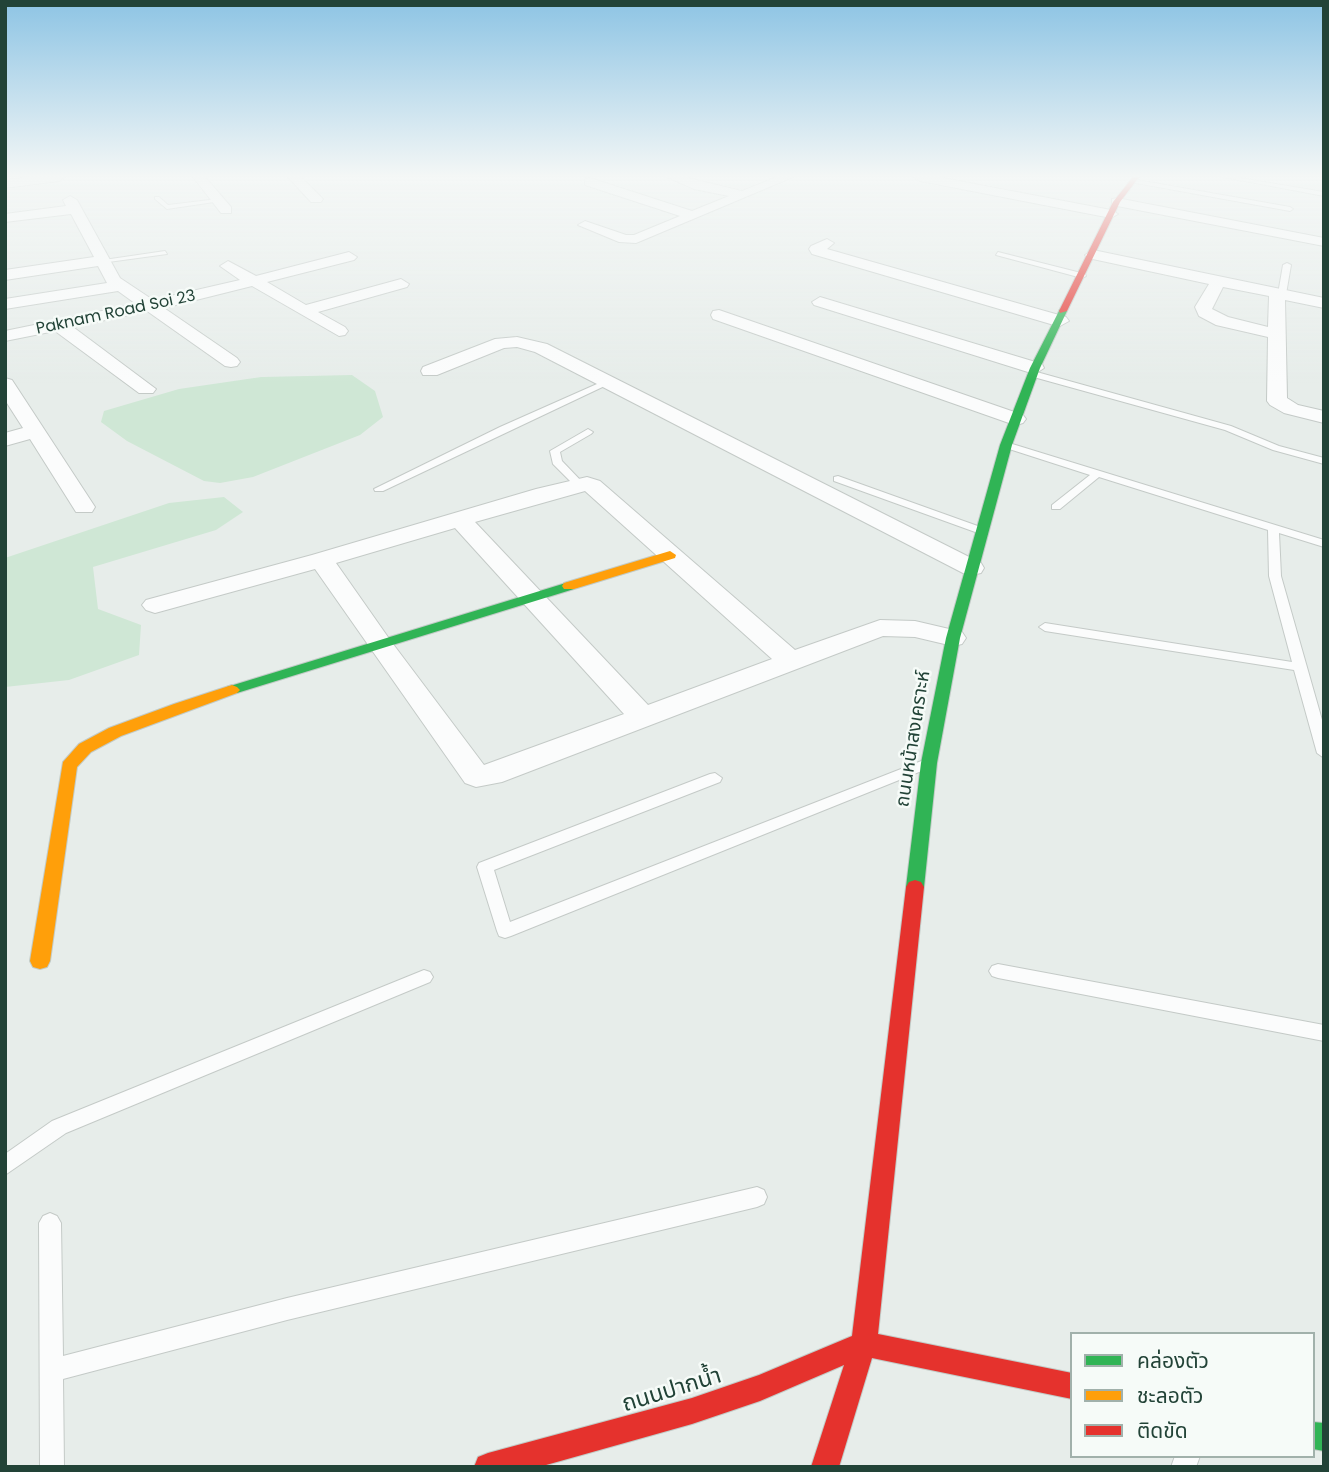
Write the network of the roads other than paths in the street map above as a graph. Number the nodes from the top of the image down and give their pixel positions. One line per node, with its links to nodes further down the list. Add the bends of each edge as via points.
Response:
1 (94, 246): 8 (street)
2 (822, 246): 24 (street, via 817,251)
3 (1097, 246): 6 (main road, ถนนหน้าสงเคราะห์)
4 (165, 253): 8 (lane)
5 (998, 254): 12 (lane)
6 (1093, 255): 12 (main road, ถนนหน้าสงเคราะห์); 14 (street)
7 (349, 257): 13 (street, Paknam Road Soi 23)
8 (102, 261): 11 (street); 16 (street)
9 (1287, 265): 17 (lane)
10 (228, 266): 13 (street)
11 (5, 275)
12 (1082, 276): 24 (main road, ถนนหน้าสงเคราะห์)
13 (255, 281): 21 (street, Paknam Road Soi 23); 22 (street)
14 (1219, 281): 17 (street); 27 (street, via 1203,307 1205,312 1222,321)
15 (401, 284): 22 (street)
16 (119, 286): 20 (street); 21 (street)
17 (1280, 293): 19 (street); 27 (street)
18 (820, 302): 31 (street)
19 (1324, 303)
20 (6, 304)
21 (149, 307): 25 (street, Paknam Road Soi 23); 29 (street)
22 (305, 310): 26 (street)
23 (719, 315): 36 (street)
24 (1060, 321): 31 (main road, ถนนหน้าสงเคราะห์)
25 (60, 326): 28 (street, Paknam Road Soi 23); 34 (street)
26 (339, 331)
27 (1277, 334): 35 (street, via 1277,401)
28 (5, 336)
29 (230, 362)
30 (430, 371): 32 (street, via 490,346 517,342 541,348)
31 (1034, 371): 36 (main road, ถนนหน้าสงเคราะห์); 41 (lane)
32 (609, 382): 45 (lane); 54 (street)
33 (5, 384): 37 (street)
34 (146, 389)
35 (1324, 417)
36 (1016, 419): 40 (main road, ถนนหน้าสงเคราะห์)
37 (35, 431): 39 (street); 46 (street)
38 (588, 432): 44 (lane, via 555,450 557,462)
39 (5, 440)
40 (1006, 445): 42 (lane); 50 (main road, ถนนหน้าสงเคราะห์)
41 (1324, 461)
42 (1096, 475): 47 (lane); 49 (lane)
43 (838, 480): 50 (lane)
44 (580, 485): 48 (street); 52 (street, via 592,486)
45 (379, 489)
46 (84, 507)
47 (1056, 507)
48 (460, 519): 53 (street); 55 (street)
49 (1273, 527): 51 (lane); 61 (lane, via 1275,576)
50 (982, 531): 54 (main road, ถนนหน้าสงเคราะห์)
51 (1324, 544)
52 (670, 555): 55 (main road); 60 (street)
53 (321, 560): 56 (street); 59 (street)
54 (972, 568): 58 (main road, ถนนหน้าสงเคราะห์)
55 (530, 598): 59 (main road); 62 (street)
56 (155, 605)
57 (1045, 626): 61 (lane)
58 (953, 638): 60 (street, via 915,629 880,628); 64 (main road, ถนนหน้าสงเคราะห์)
59 (380, 646): 62 (street, via 476,776 491,775); 66 (main road, via 179,707 85,748 69,766)
60 (790, 660): 62 (street)
61 (1302, 667): 63 (lane)
62 (642, 716)
63 (1324, 753)
64 (929, 763): 65 (lane, via 505,931 485,867); 73 (main road, ถนนหน้าสงเคราะห์)
65 (715, 778)
66 (40, 961)
67 (998, 971): 69 (lane)
68 (424, 976): 70 (lane, via 59,1127)
69 (1324, 1033)
70 (5, 1166)
71 (757, 1197): 74 (lane, via 287,1309)
72 (50, 1223): 74 (lane)
73 (864, 1345): 75 (main road); 77 (main road, ถนนปากน้ำ, via 703,1407); 78 (main road, ถนนหน้าสงเคราะห์)
74 (51, 1371): 76 (lane)
75 (1070, 1386)
76 (52, 1467)
77 (488, 1467)
78 (825, 1467)

